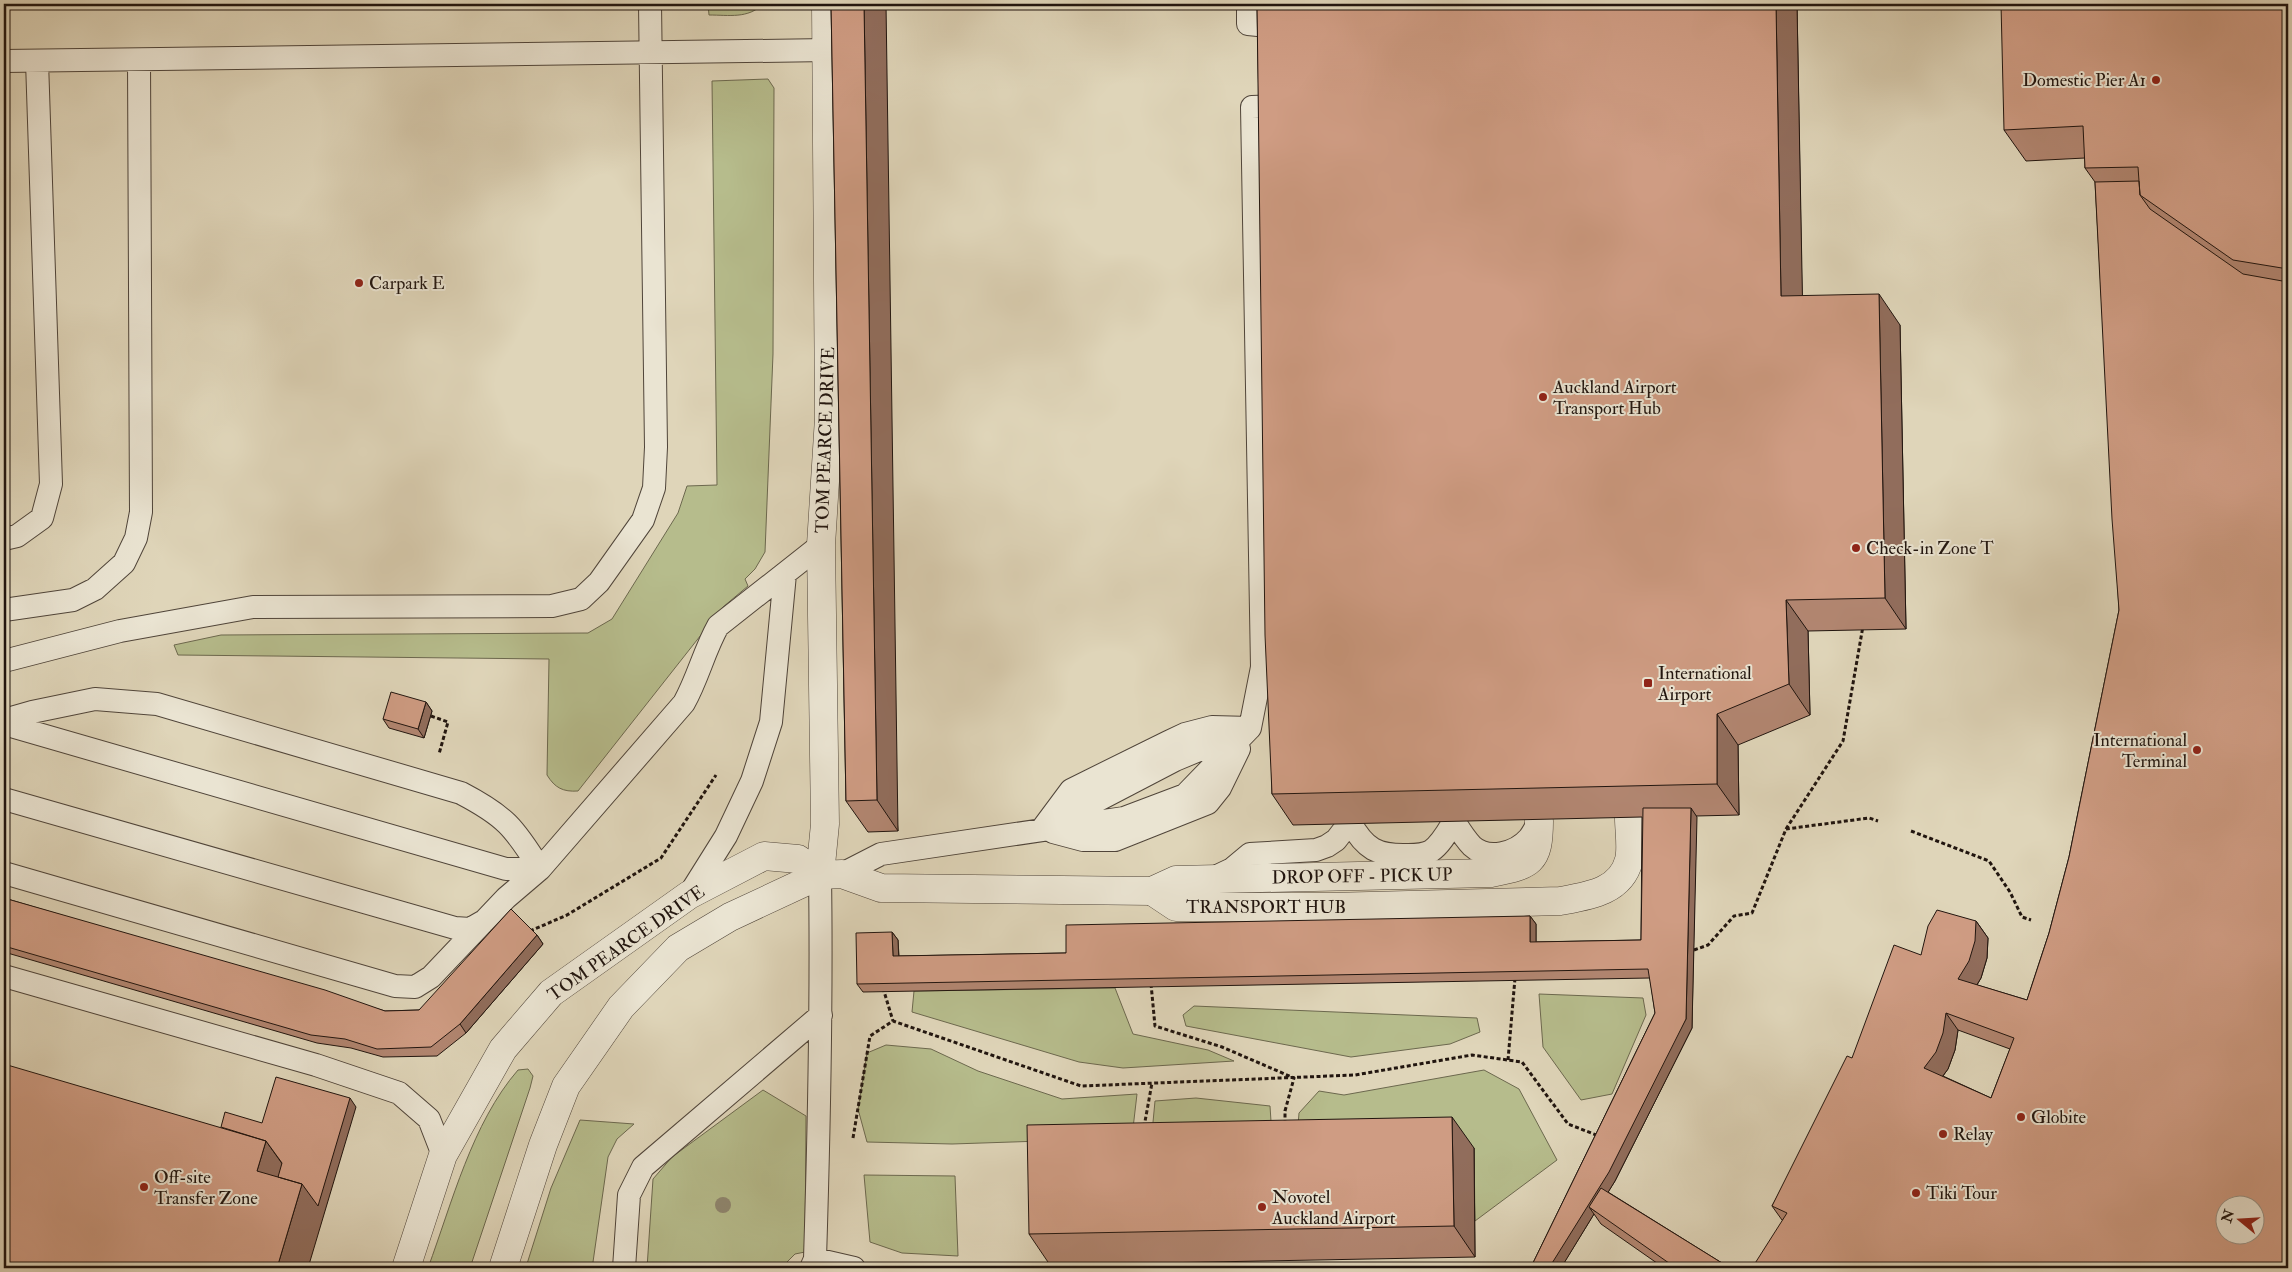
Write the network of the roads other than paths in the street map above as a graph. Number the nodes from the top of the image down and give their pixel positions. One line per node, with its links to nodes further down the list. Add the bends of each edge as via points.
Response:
1 (650, 4): 6 (lane)
2 (826, 4): 5 (street, TOM PEARCE DRIVE)
3 (1248, 4): 4 (lane, via 1248,24)
4 (1278, 27)
5 (828, 50): 6 (lane); 12 (street, TOM PEARCE DRIVE, via 828,418)
6 (650, 52): 7 (lane); 15 (lane, via 654,488 643,520 599,582 581,599 552,606 253,607 120,631)
7 (139, 60): 9 (lane); 14 (lane, via 141,512 136,538 124,563 95,589 73,600)
8 (4, 61): 9 (lane)
9 (37, 61): 11 (lane, via 51,484 42,518 17,536)
10 (1279, 106): 18 (lane, via 1252,107 1262,666)
11 (4, 539)
12 (821, 545): 13 (lane); 25 (street, TOM PEARCE DRIVE, via 825,824)
13 (785, 574): 23 (lane, via 718,626 696,683 684,703); 28 (lane, via 771,722 752,781 726,836)
14 (4, 610)
15 (4, 661)
16 (4, 720): 23 (lane, via 95,699 157,704 461,793 491,809 517,832)
17 (4, 724): 23 (lane, via 506,869)
18 (1250, 728): 22 (lane, via 1175,760); 22 (lane, via 1185,795 1124,818)
19 (4, 799): 29 (lane, via 455,928 470,929)
20 (1629, 818): 27 (street, TRANSPORT HUB, via 1629,860 1620,881 1595,895 1560,901 1176,907)
21 (1539, 821): 26 (street, DROP OFF - PICK UP, via 1539,844 1534,858 1521,867 1490,873); 26 (lane, via 1531,836 1506,852 1495,854 1473,847 1454,821 1430,852 1395,856 1370,849 1350,822 1327,846 1316,850 1250,854 1232,869)
22 (1042, 829): 25 (lane, via 881,854)
23 (540, 869): 29 (lane)
24 (4, 873): 29 (lane, via 405,988 415,987 431,977)
25 (831, 875): 27 (street, via 881,888); 28 (street, TOM PEARCE DRIVE, via 798,859 764,856); 31 (lane); 35 (street, TOM PEARCE DRIVE, via 730,917 678,948 621,1007 566,1086)
26 (1211, 879): 27 (street, DROP OFF - PICK UP, via 1176,880)
27 (1152, 891)
28 (689, 895): 32 (street, TOM PEARCE DRIVE, via 551,993 503,1049)
29 (484, 920)
30 (4, 976): 32 (lane, via 316,1065 399,1093 429,1119)
31 (821, 1015): 33 (lane); 36 (lane, via 643,1167 629,1195)
32 (443, 1155): 34 (street, TOM PEARCE DRIVE)
33 (813, 1264): 37 (lane)
34 (406, 1268)
35 (503, 1268)
36 (624, 1268)
37 (854, 1268)

